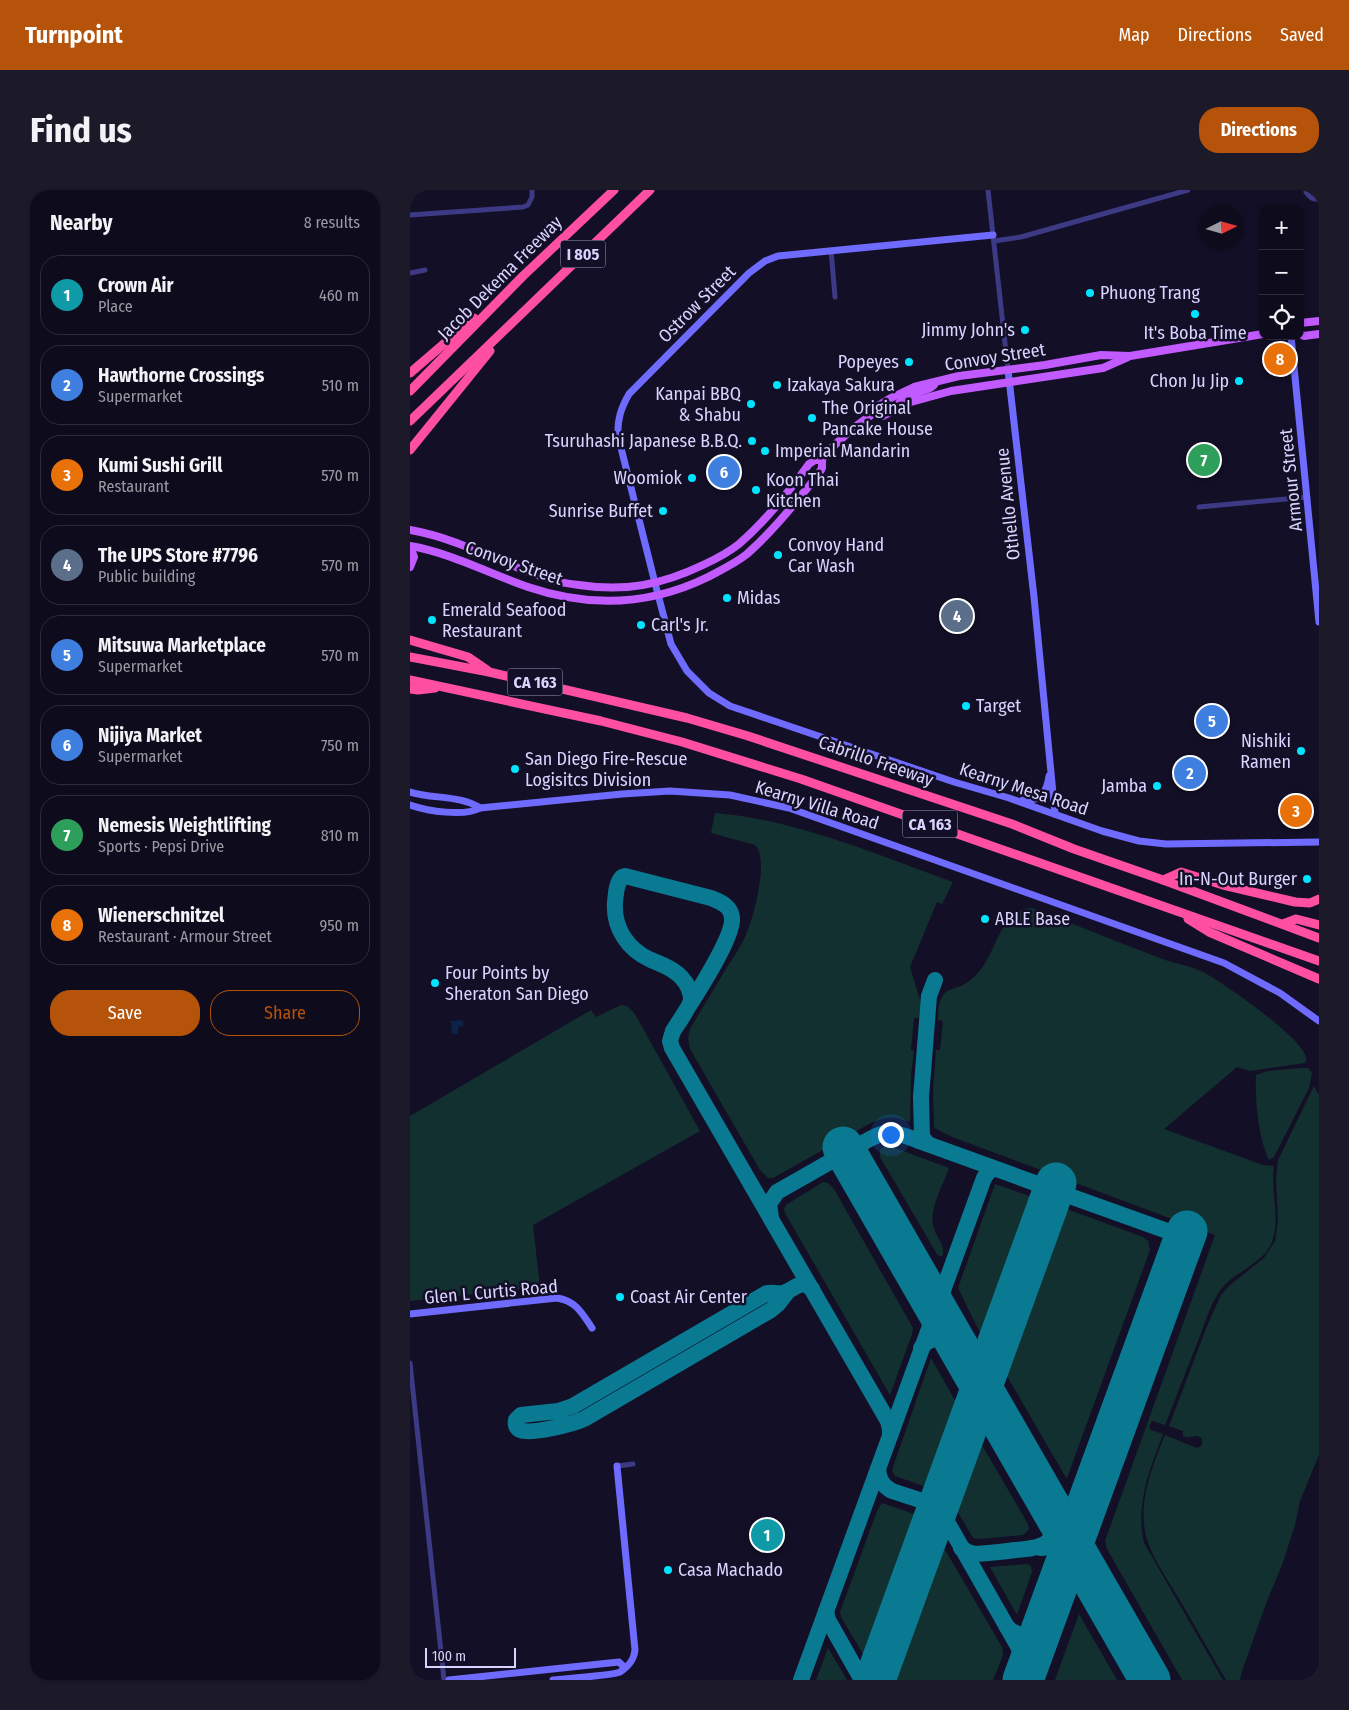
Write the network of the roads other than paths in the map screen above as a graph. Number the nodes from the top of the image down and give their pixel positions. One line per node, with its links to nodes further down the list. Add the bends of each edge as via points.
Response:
1 (532, 190): 8 (street, via 528,205 523,207)
2 (614, 190): 13 (highway, Jacob Dekema Freeway / I 805)
3 (650, 190): 15 (highway, I 805)
4 (988, 190): 9 (street, Othello Avenue)
5 (1188, 190): 9 (street, via 1021,237)
6 (1306, 192): 7 (street)
7 (1318, 199)
8 (410, 215)
9 (993, 238): 10 (street, Ostrow Street); 23 (street, Othello Avenue)
10 (832, 250): 14 (street); 38 (street, Ostrow Street, via 778,256 765,261 749,273 629,394 621,409 618,436)
11 (425, 270): 12 (street)
12 (410, 273)
13 (523, 276): 24 (highway); 27 (highway, Jacob Dekema Freeway / I 805)
14 (835, 297)
15 (516, 318): 30 (highway, I 805); 31 (highway)
16 (1319, 320): 17 (main road)
17 (1304, 322)
18 (1319, 334): 20 (main road)
19 (1259, 335): 22 (main road, Convoy Street)
20 (1304, 336)
21 (1291, 340): 33 (street, Armour Street)
22 (1130, 356): 23 (main road, Convoy Street, via 1101,355); 26 (main road, Convoy Street, via 1103,368)
23 (1008, 370): 25 (main road, Convoy Street); 26 (street, Othello Avenue)
24 (410, 373)
25 (937, 382): 28 (main road, via 901,399); 29 (main road, Convoy Street, via 891,398 878,406)
26 (1010, 383): 28 (main road, Convoy Street, via 951,391 911,402); 47 (street, Othello Avenue)
27 (410, 390)
28 (897, 410): 29 (main road, Convoy Street, via 883,416)
29 (874, 413): 32 (main road, Convoy Street, via 852,429)
30 (410, 421)
31 (410, 450)
32 (822, 460): 38 (main road, Convoy Street, via 809,464 770,515 738,545 695,569); 39 (main road, Convoy Street, via 818,475 779,524 746,554 701,580)
33 (1308, 497): 34 (street); 40 (street, Armour Street)
34 (1199, 507)
35 (412, 530): 36 (main road); 38 (main road, Convoy Street, via 448,539 557,582 617,589)
36 (410, 545): 37 (main road, via 414,557); 39 (main road, Convoy Street, via 554,594 617,602)
37 (410, 568)
38 (654, 583): 39 (street, Kearny Mesa Road)
39 (658, 596): 49 (street, Kearny Mesa Road, via 671,644 687,671 709,693 730,706)
40 (1319, 622)
41 (410, 640): 43 (highway, via 468,657)
42 (410, 657): 43 (highway, Cabrillo Freeway / CA 163)
43 (489, 672): 54 (highway, Cabrillo Freeway / CA 163, via 687,718 748,736 1012,824)
44 (410, 680): 45 (highway, CA 163)
45 (443, 687): 46 (highway); 56 (highway, CA 163, via 601,721 801,778)
46 (410, 689)
47 (1051, 761): 49 (street, via 1046,791 1042,795 1030,800); 52 (street, Othello Avenue)
48 (410, 792): 51 (street, Kearny Villa Road, via 472,803)
49 (1009, 798): 52 (street, Kearny Mesa Road)
50 (410, 805): 51 (street, Kearny Villa Road, via 472,813)
51 (480, 808): 62 (street, Kearny Villa Road, via 670,791 730,795 781,806 1224,962 1280,993)
52 (1055, 814): 53 (street, Kearny Mesa Road, via 1120,836 1155,843)
53 (1319, 842)
54 (1163, 880): 55 (highway, via 1182,872 1295,902 1310,903); 57 (highway, Cabrillo Freeway / CA 163)
55 (1319, 899)
56 (1175, 911): 60 (highway, CA 163); 61 (highway, via 1209,932)
57 (1283, 924): 58 (highway, via 1296,919); 59 (highway, Cabrillo Freeway / CA 163)
58 (1319, 925)
59 (1319, 938)
60 (1319, 961)
61 (1319, 979)
62 (1319, 1021)
63 (410, 1314): 64 (street, Glen L Curtis Road, via 557,1298 579,1308)
64 (592, 1328)
65 (410, 1363): 69 (street)
66 (633, 1464): 67 (street)
67 (617, 1466): 68 (street, via 635,1650 632,1662)
68 (624, 1667): 70 (street, via 619,1662); 71 (street, via 620,1672)
69 (444, 1680)
70 (449, 1680)
71 (553, 1680)

